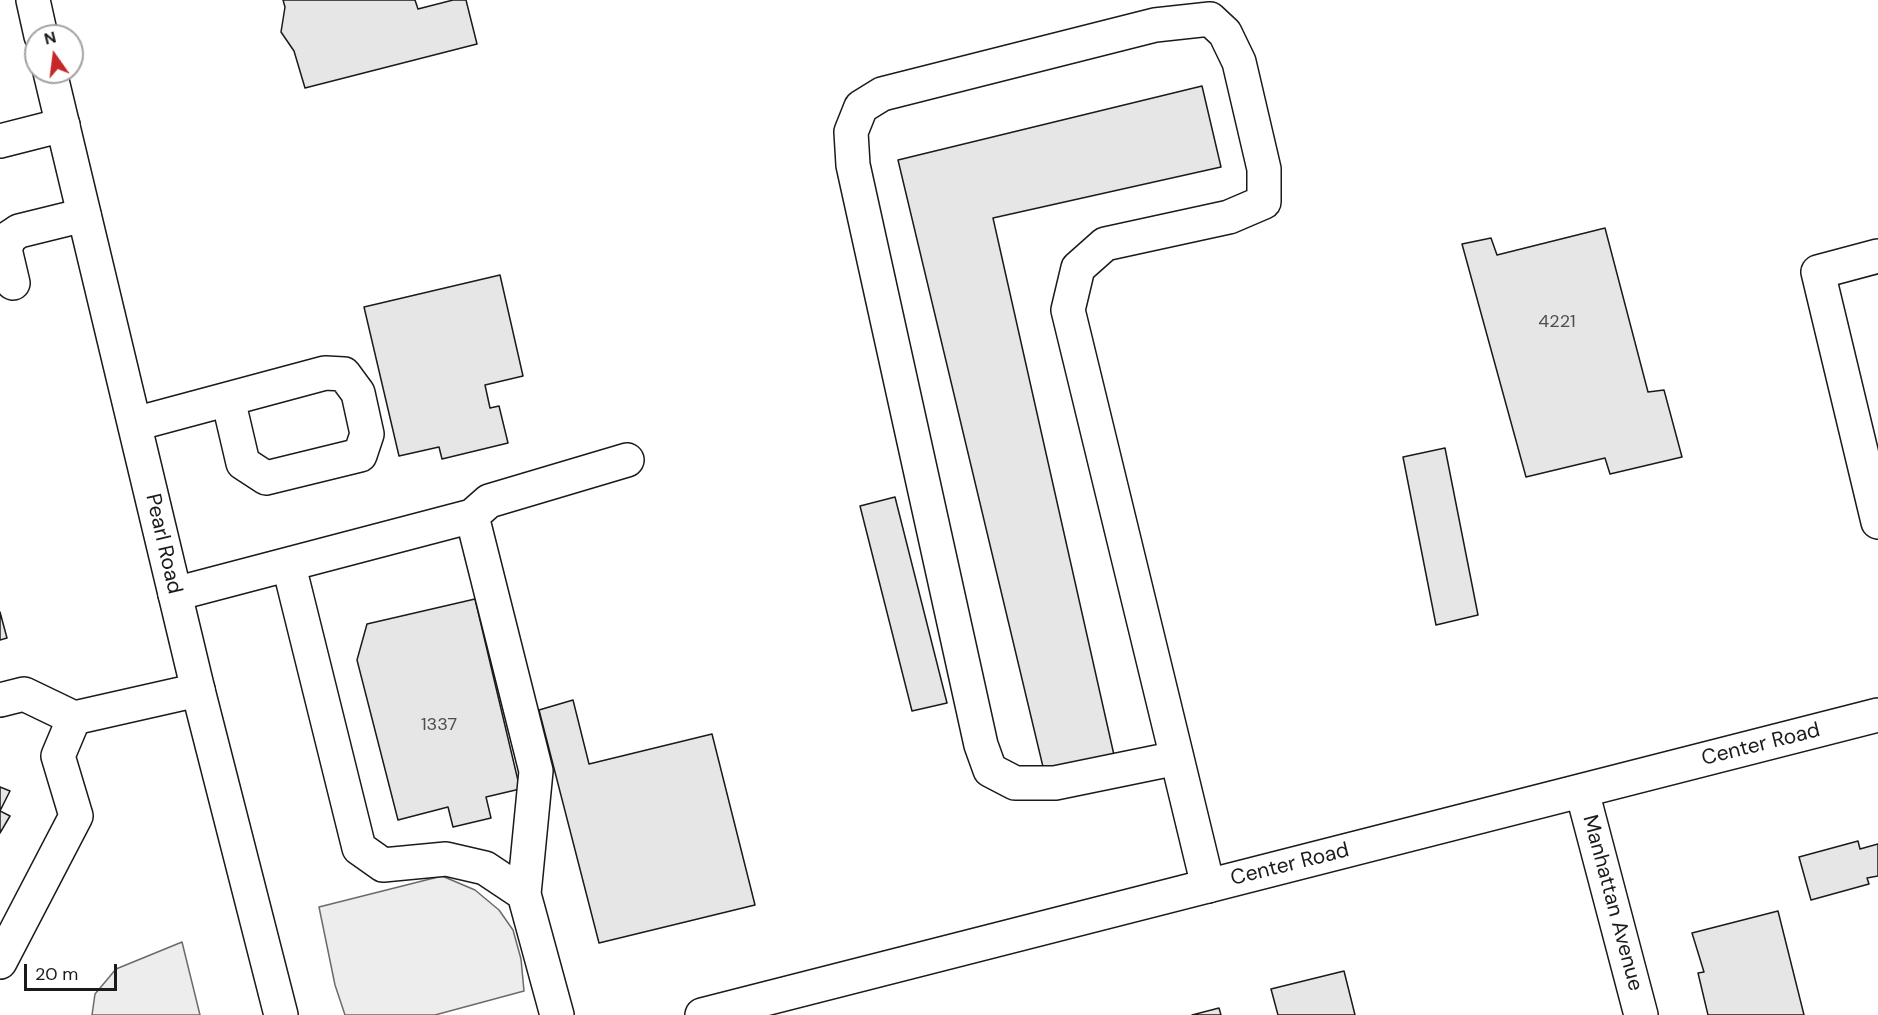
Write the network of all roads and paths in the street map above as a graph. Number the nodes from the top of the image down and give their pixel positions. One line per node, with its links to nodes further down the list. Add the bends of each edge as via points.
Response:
1 (33, 0): 2 (main road)
2 (39, 24)
3 (53, 84): 4 (main road, Pearl Road)
4 (63, 125): 5 (main road); 6 (main road, Pearl Road)
5 (0, 141)
6 (84, 214): 8 (main road, via 19,231 10,237 5,249); 10 (main road, Pearl Road)
7 (1878, 256): 13 (main road, via 1818,272)
8 (13, 283)
9 (228, 399): 10 (main road)
10 (135, 424): 15 (main road, Pearl Road)
11 (627, 460): 12 (main road, via 489,501)
12 (472, 516): 14 (main road); 23 (main road, via 536,771)
13 (1878, 522)
14 (289, 566): 15 (main road); 23 (main road, via 359,848 383,865 446,859 485,868)
15 (175, 594): 16 (main road, Pearl Road)
16 (198, 690): 19 (main road); 25 (main road, Pearl Road)
17 (0, 700): 19 (main road, via 24,694)
18 (1878, 715): 21 (main road, Center Road)
19 (74, 718): 24 (main road, via 58,756 76,816)
20 (1177, 758): 20 (main road, via 1068,310 1078,268 1105,244 1229,217 1264,202 1264,169 1239,63 1225,33 1210,19 1155,25 882,94 861,107 851,132 853,165 981,744 990,770 1015,783 1055,783); 22 (main road)
21 (1582, 791): 22 (main road, Center Road); 28 (main road, Manhattan Avenue)
22 (1208, 886): 27 (main road, Center Road)
23 (524, 894): 26 (main road)
24 (0, 962)
25 (281, 1015)
26 (557, 1015)
27 (702, 1015)
28 (1641, 1015)

